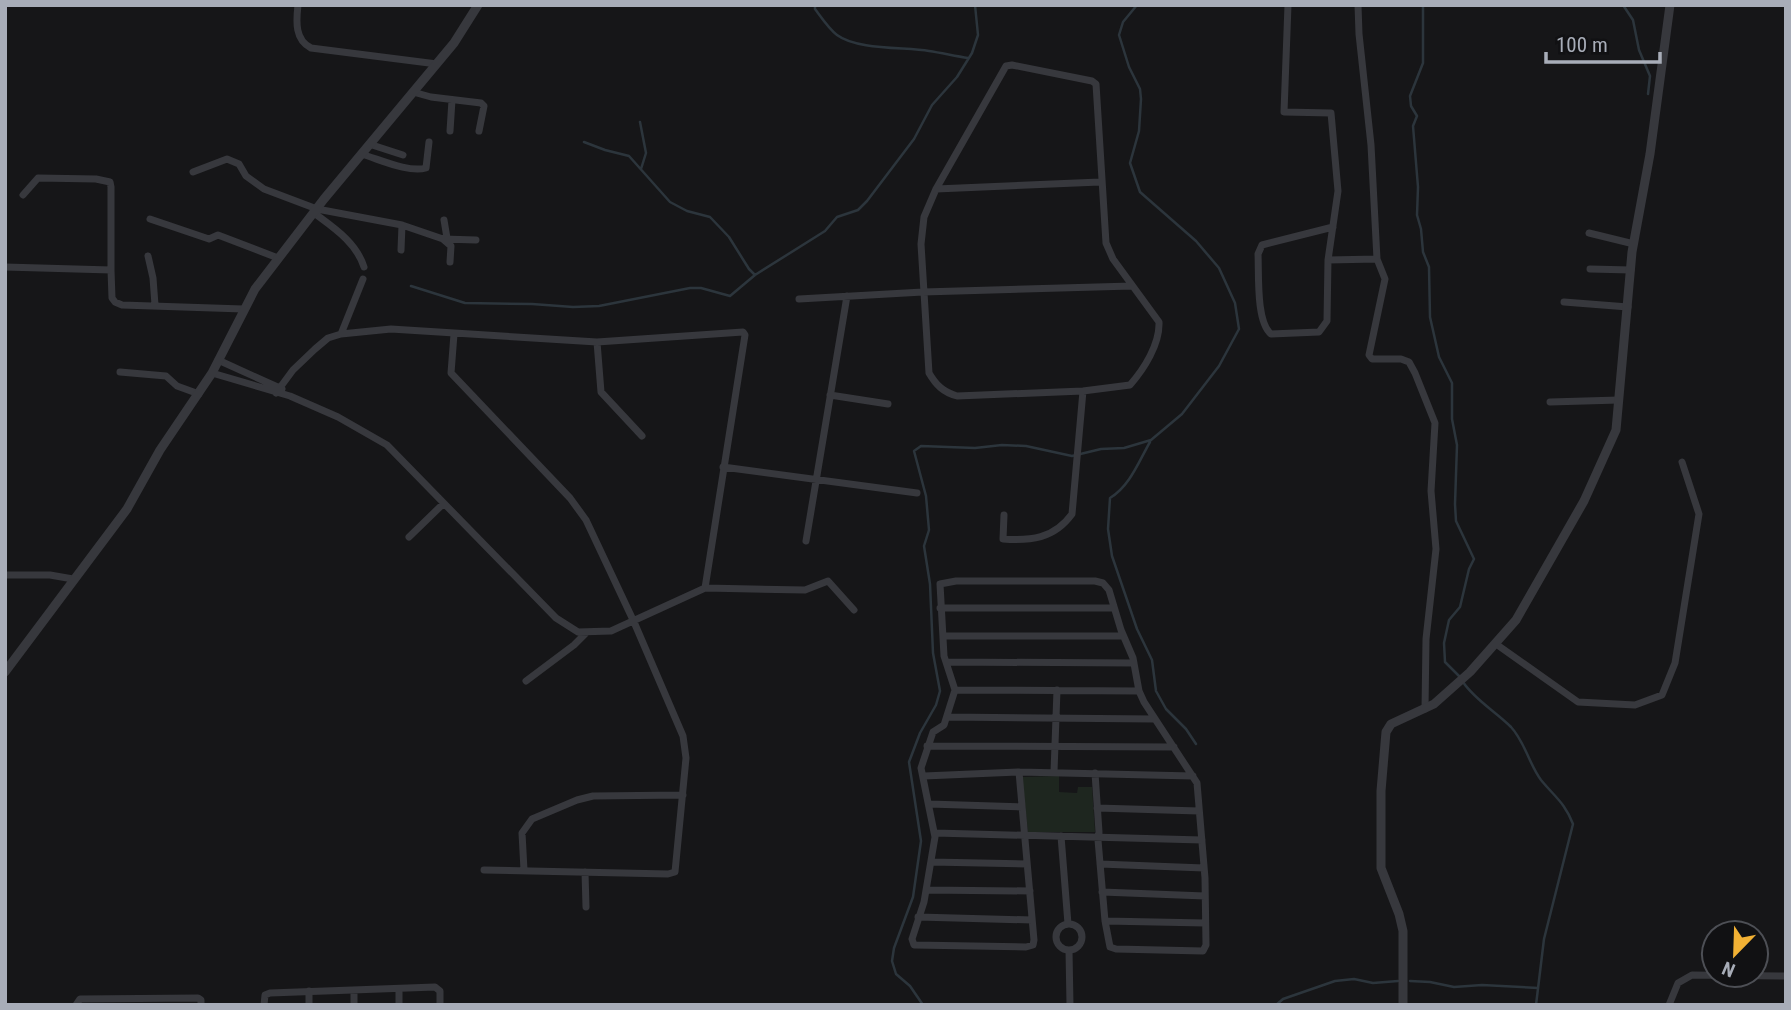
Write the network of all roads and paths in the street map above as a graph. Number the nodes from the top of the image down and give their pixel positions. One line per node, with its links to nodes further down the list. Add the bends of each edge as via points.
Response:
1 (298, 5): 6 (street, via 299,37 311,48)
2 (478, 5): 6 (street)
3 (1288, 5): 23 (street, via 1283,112 1331,113 1338,191)
4 (1358, 5): 31 (street)
5 (1670, 5): 27 (street)
6 (437, 64): 7 (street)
7 (413, 92): 8 (street); 12 (street)
8 (452, 100): 9 (street); 10 (street, via 484,106)
9 (450, 131)
10 (480, 131)
11 (429, 142): 13 (street, via 424,169)
12 (369, 144): 13 (street); 14 (street)
13 (361, 153): 19 (street)
14 (403, 155)
15 (193, 172): 19 (street, via 232,161 264,189)
16 (1100, 182): 17 (street); 17 (street, via 1096,84 1012,65 1006,66); 40 (street, via 1106,243)
17 (936, 189): 41 (street, via 920,230)
18 (23, 195): 37 (street, via 38,178 110,182)
19 (316, 211): 22 (street); 30 (street); 35 (street, via 352,244)
20 (150, 219): 30 (street, via 209,239 218,235)
21 (444, 220): 25 (street)
22 (402, 225): 25 (street); 28 (street)
23 (1333, 227): 32 (street); 32 (street, via 1262,245 1258,254 1262,320 1267,331 1320,332 1325,327)
24 (1589, 233): 27 (street)
25 (445, 238): 26 (street); 33 (street, via 451,246)
26 (476, 240)
27 (1634, 244): 38 (street)
28 (401, 250)
29 (148, 256): 45 (street)
30 (278, 258): 47 (street)
31 (1377, 259): 32 (street); 88 (street, via 1385,279 1369,355 1409,362 1435,423 1431,491 1436,550 1426,639)
32 (1328, 260)
33 (450, 262)
34 (5, 267): 37 (street)
35 (363, 267)
36 (1590, 269): 38 (street)
37 (111, 270): 45 (street, via 115,302)
38 (1631, 270): 46 (street)
39 (362, 279): 48 (street)
40 (1132, 286): 41 (street); 55 (street, via 1159,322 1159,334 1129,385)
41 (923, 292): 42 (street); 55 (street, via 929,373 947,393)
42 (847, 296): 43 (street); 57 (street)
43 (799, 299)
44 (1564, 302): 46 (street)
45 (155, 305): 47 (street)
46 (1628, 307): 58 (street)
47 (243, 309): 51 (street)
48 (341, 334): 49 (street, via 391,329); 54 (street, via 327,338)
49 (454, 334): 50 (street); 76 (street, via 451,373 570,498 586,520)
50 (597, 342): 61 (street, via 601,392); 63 (street, via 743,332)
51 (218, 360): 53 (street); 54 (street)
52 (120, 372): 56 (street, via 166,376 177,386)
53 (212, 373): 54 (street); 56 (street)
54 (278, 390): 66 (street, via 390,447)
55 (1083, 391): 67 (street, via 1072,514 1065,524 1031,541 1003,538)
56 (199, 394): 71 (street, via 127,509)
57 (830, 395): 60 (street); 64 (street)
58 (1619, 400): 59 (street); 80 (street, via 1616,430 1584,501 1516,620)
59 (1550, 402)
60 (888, 404)
61 (642, 436)
62 (1682, 462): 80 (street, via 1699,514 1675,663 1662,695 1635,705 1578,702)
63 (723, 467): 64 (street); 72 (street)
64 (816, 479): 65 (street); 69 (street)
65 (917, 494)
66 (443, 504): 68 (street); 77 (street, via 556,618 578,632)
67 (1004, 515)
68 (409, 537)
69 (806, 541)
70 (5, 575): 71 (street)
71 (73, 579): 83 (street)
72 (705, 587): 75 (street, via 805,590 828,581); 76 (street)
73 (940, 608): 74 (street); 74 (street, via 941,583 984,581 1095,581 1109,590); 78 (street)
74 (1114, 608): 79 (street)
75 (854, 610)
76 (634, 622): 77 (street, via 611,631); 100 (street, via 683,736)
77 (587, 632): 84 (street)
78 (943, 636): 79 (street); 81 (street)
79 (1123, 636): 82 (street)
80 (1496, 643): 88 (street)
81 (946, 662): 82 (street); 85 (street)
82 (1134, 663): 87 (street)
83 (5, 672)
84 (526, 681)
85 (955, 690): 86 (street); 89 (street)
86 (1057, 690): 87 (street); 90 (street)
87 (1139, 691): 91 (street)
88 (1425, 709): 140 (street, via 1391,724 1386,732 1381,791 1381,868 1404,931)
89 (947, 717): 90 (street); 93 (street)
90 (1056, 717): 91 (street); 92 (street)
91 (1154, 719): 94 (street)
92 (1055, 745): 93 (street); 94 (street); 96 (street)
93 (927, 746): 98 (street, via 921,768)
94 (1174, 747): 99 (street)
95 (1019, 772): 96 (street); 98 (street); 102 (street)
96 (1054, 772): 97 (street)
97 (1095, 773): 99 (street); 103 (street)
98 (924, 776): 101 (street)
99 (1193, 776): 104 (street)
100 (683, 795): 115 (street, via 593,796 532,819 522,833); 116 (street, via 675,872)
101 (929, 804): 102 (street); 105 (street)
102 (1022, 807): 106 (street)
103 (1097, 808): 104 (street); 108 (street)
104 (1199, 811): 109 (street)
105 (935, 833): 106 (street); 110 (street)
106 (1025, 835): 107 (street); 111 (street)
107 (1061, 836): 108 (street); 126 (street)
108 (1098, 836): 109 (street); 112 (street)
109 (1202, 840): 113 (street)
110 (931, 862): 111 (street); 117 (street)
111 (1027, 864): 118 (street)
112 (1100, 864): 113 (street); 119 (street)
113 (1204, 868): 120 (street)
114 (484, 870): 115 (street)
115 (524, 870): 116 (street)
116 (585, 872): 121 (street)
117 (926, 890): 118 (street); 122 (street)
118 (1030, 891): 123 (street)
119 (1102, 892): 120 (street); 124 (street)
120 (1205, 896): 125 (street)
121 (586, 907)
122 (919, 916): 123 (street); 123 (street, via 912,939 914,945 924,946 1026,947 1033,945)
123 (1032, 920)
124 (1105, 920): 125 (street); 125 (street, via 1110,947 1194,952 1203,951 1206,945)
125 (1205, 923)
126 (1068, 924): 127 (street, via 1059,929 1056,939); 127 (street, via 1079,928 1082,936 1080,944)
127 (1069, 950): 139 (street)
128 (1786, 976): 141 (street, via 1692,975 1678,984)
129 (399, 989): 130 (street); 137 (street); 138 (street, via 437,988)
130 (354, 990): 131 (street); 136 (street)
131 (309, 991): 134 (street, via 266,993); 135 (street)
132 (76, 1005): 133 (street, via 80,999 198,998)
133 (201, 1005)
134 (264, 1005)
135 (309, 1005)
136 (354, 1005)
137 (398, 1005)
138 (440, 1005)
139 (1070, 1005)
140 (1403, 1005)
141 (1669, 1005)

